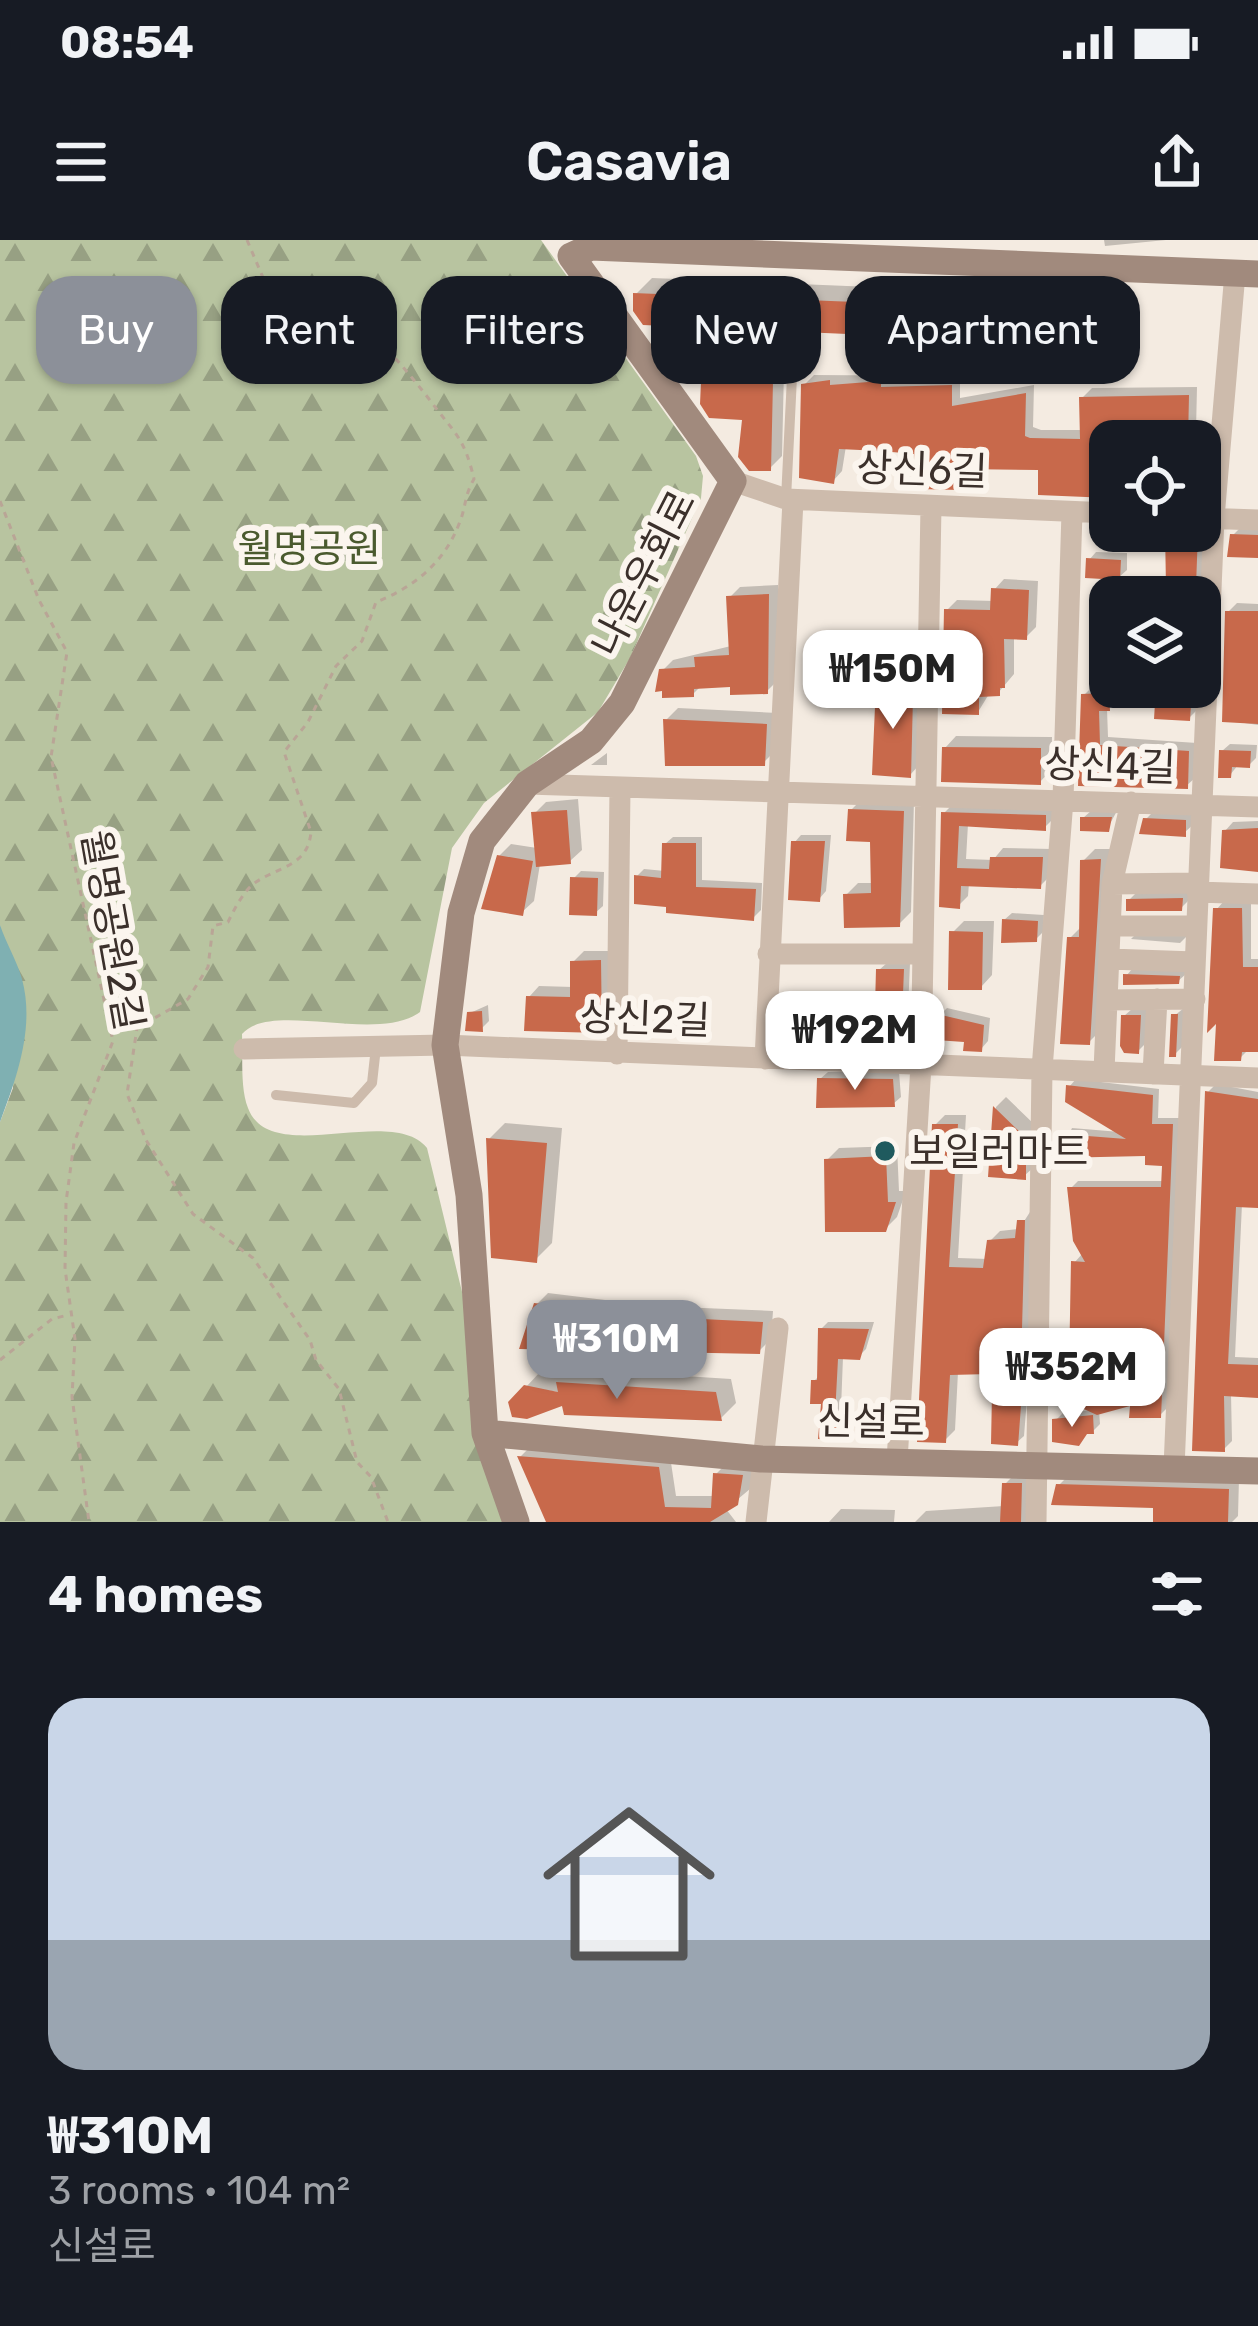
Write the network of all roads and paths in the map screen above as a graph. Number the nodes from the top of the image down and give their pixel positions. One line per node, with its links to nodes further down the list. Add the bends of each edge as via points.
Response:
1 (247, 240): 56 (path, via 270,294 325,304 382,342 465,440 474,479 434,565 410,589 376,602 362,640 336,665 284,752 310,845 300,860 253,883 228,922 213,926 208,967 188,999 137,1028 127,1094 193,1214 253,1258 310,1340 339,1389 357,1462)
2 (1246, 273): 4 (street); 5 (street, 나운우회로, via 591,247 571,256)
3 (792, 384): 7 (lane)
4 (1221, 430)
5 (733, 481): 7 (street, 상신6길); 14 (street, 나운우회로, via 622,703 591,741)
6 (0, 500): 46 (path, 월명공원2길, via 68,652 51,757 113,1041 74,1142 66,1202)
7 (789, 500): 8 (street, 상신6길); 16 (street)
8 (931, 506): 9 (street, 상신6길); 17 (street)
9 (1072, 512): 10 (street, 상신6길); 18 (street)
10 (1089, 512)
11 (1221, 519): 12 (street)
12 (1258, 520)
13 (1206, 552): 20 (street)
14 (527, 784): 15 (street, 상신4길); 34 (street, 나운우회로, via 482,841 461,913)
15 (620, 787): 16 (street, 상신4길); 37 (street)
16 (777, 792): 17 (street, 상신4길); 28 (street)
17 (922, 794): 18 (street, 상신4길); 27 (street)
18 (1063, 800): 19 (street, 상신4길); 40 (street)
19 (1131, 802): 20 (street, 상신4길); 22 (street)
20 (1200, 805): 21 (street, 상신4길); 23 (street)
21 (1258, 806)
22 (1112, 884): 23 (street); 25 (street)
23 (1197, 887): 24 (street); 26 (street)
24 (1258, 894)
25 (1110, 926): 26 (street); 29 (street)
26 (1196, 926): 30 (street)
27 (921, 953): 28 (street); 39 (street)
28 (768, 954): 38 (street)
29 (1109, 959): 30 (street); 33 (street)
30 (1195, 962): 32 (street)
31 (1157, 999): 32 (street); 33 (street); 42 (street)
32 (1195, 999): 43 (street)
33 (1107, 1000): 41 (street)
34 (445, 1046): 35 (street, 상신2길); 37 (street, 상신2길); 49 (street, 나운우회로, via 469,1195)
35 (376, 1047): 36 (street, 상신2길); 45 (lane, via 372,1083 354,1103)
36 (244, 1049)
37 (617, 1054): 38 (street, 상신2길)
38 (765, 1059): 39 (street, 상신2길)
39 (921, 1065): 40 (street, 상신2길); 51 (street)
40 (1042, 1069): 41 (street, 상신2길); 52 (street)
41 (1104, 1071): 42 (street, 상신2길)
42 (1154, 1074): 43 (street, 상신2길)
43 (1190, 1075): 44 (street, 상신2길); 53 (street)
44 (1258, 1078)
45 (276, 1095)
46 (69, 1314): 48 (path); 55 (path, 월명공원2길)
47 (778, 1328): 50 (street)
48 (0, 1360)
49 (484, 1433): 50 (street, 신설로); 57 (street, 나운우회로)
50 (761, 1459): 51 (street, 신설로); 58 (street)
51 (897, 1461): 52 (street, 신설로)
52 (1035, 1463): 53 (street, 신설로); 59 (street)
53 (1174, 1468): 54 (street, 신설로)
54 (1258, 1472)
55 (89, 1522)
56 (388, 1522)
57 (516, 1522)
58 (756, 1522)
59 (1036, 1522)

